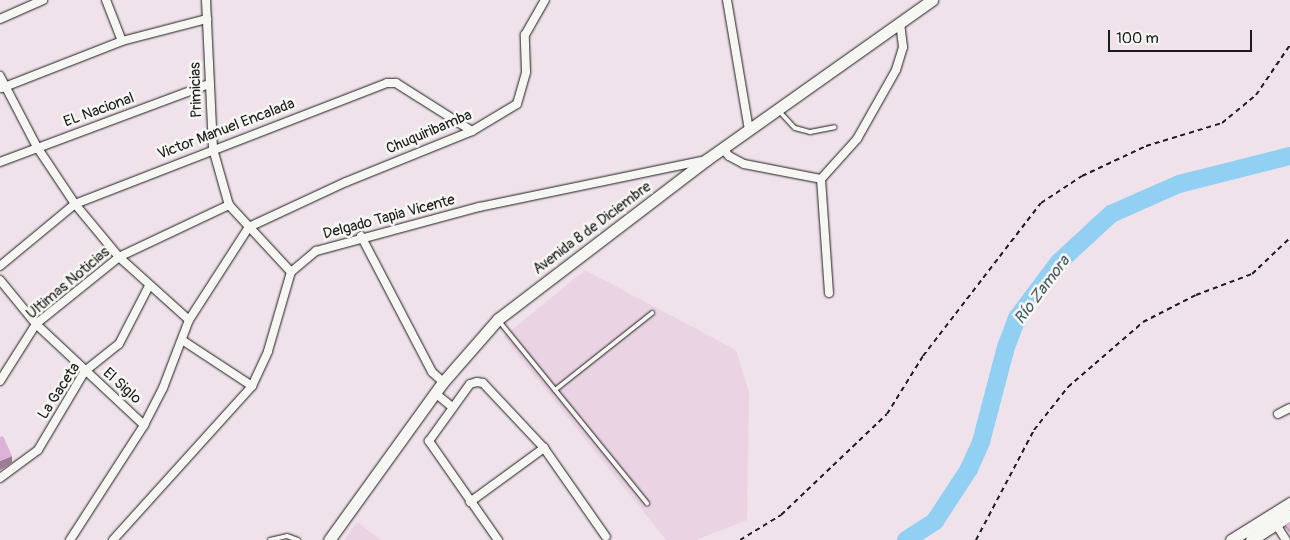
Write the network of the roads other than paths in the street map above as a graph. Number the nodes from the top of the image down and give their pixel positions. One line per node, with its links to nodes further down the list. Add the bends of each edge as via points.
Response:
1 (43, 0): 7 (street)
2 (106, 0): 10 (street)
3 (206, 0): 8 (street, Primicias)
4 (545, 0): 17 (street, Chuquiribamba, via 525,35 526,72 517,104)
5 (727, 0): 16 (street)
6 (932, 0): 9 (main road, Avenida 8 de Diciembre)
7 (0, 19)
8 (207, 19): 10 (street); 12 (street, Primicias)
9 (900, 24): 14 (main road, Avenida 8 de Diciembre); 23 (street, via 903,47 896,70 857,139)
10 (122, 41): 13 (street)
11 (0, 76): 13 (street)
12 (208, 84): 18 (street, EL Nacional); 19 (street, Primicias)
13 (2, 88): 18 (street)
14 (777, 110): 15 (lane, via 795,128 810,132); 16 (main road, Avenida 8 de Diciembre)
15 (835, 127)
16 (749, 130): 20 (main road, Avenida 8 de Diciembre)
17 (472, 131): 19 (street, Victor Manuel Encalada, via 396,83 387,82); 26 (street, Chuquiribamba, via 346,182)
18 (37, 147): 22 (street, EL Nacional); 24 (street)
19 (212, 149): 24 (street, Victor Manuel Encalada); 25 (street, Primicias)
20 (723, 149): 21 (main road, Avenida 8 de Diciembre); 23 (street, via 744,164)
21 (706, 160): 27 (street, Delgado Tapia Vicente, via 479,207); 35 (main road, Avenida 8 de Diciembre)
22 (0, 162)
23 (821, 179): 33 (street)
24 (75, 204): 28 (street); 29 (street, Victor Manuel Encalada)
25 (229, 205): 26 (street, Primicias); 28 (street, Ultimas Noticias)
26 (249, 228): 30 (street, Primicias); 36 (street)
27 (361, 236): 30 (street, Delgado Tapia Vicente, via 316,251); 41 (street, via 432,372)
28 (119, 257): 32 (street); 37 (street, Ultimas Noticias)
29 (0, 266)
30 (291, 272): 42 (street, via 268,351)
31 (0, 280): 37 (street, El Siglo)
32 (149, 286): 36 (street); 39 (street, La Gaceta, via 119,344)
33 (829, 292)
34 (652, 313): 43 (lane)
35 (498, 319): 41 (main road, Avenida 8 de Diciembre); 43 (lane)
36 (189, 320): 38 (street)
37 (36, 324): 39 (street, El Siglo); 40 (street, Ultimas Noticias)
38 (182, 340): 42 (street); 48 (street)
39 (85, 372): 48 (street, El Siglo); 50 (street, La Gaceta, via 38,450)
40 (0, 381)
41 (443, 382): 44 (main road, Avenida 8 de Diciembre)
42 (252, 386): 58 (street)
43 (555, 390): 52 (lane)
44 (435, 393): 45 (street); 61 (main road, Avenida 8 de Diciembre)
45 (452, 407): 49 (street, via 470,384 484,383); 51 (street, via 429,441)
46 (1290, 408): 47 (street)
47 (1278, 414)
48 (144, 425): 57 (street)
49 (544, 448): 51 (street); 56 (street)
50 (0, 478)
51 (470, 502): 62 (street)
52 (647, 503)
53 (1290, 503): 55 (main road)
54 (1290, 515): 55 (main road)
55 (1273, 520): 63 (main road); 64 (main road); 65 (street)
56 (606, 537)
57 (70, 540)
58 (113, 540)
59 (270, 540): 60 (lane, via 287,536)
60 (298, 540)
61 (329, 540)
62 (498, 540)
63 (1231, 540)
64 (1251, 540)
65 (1286, 540)

